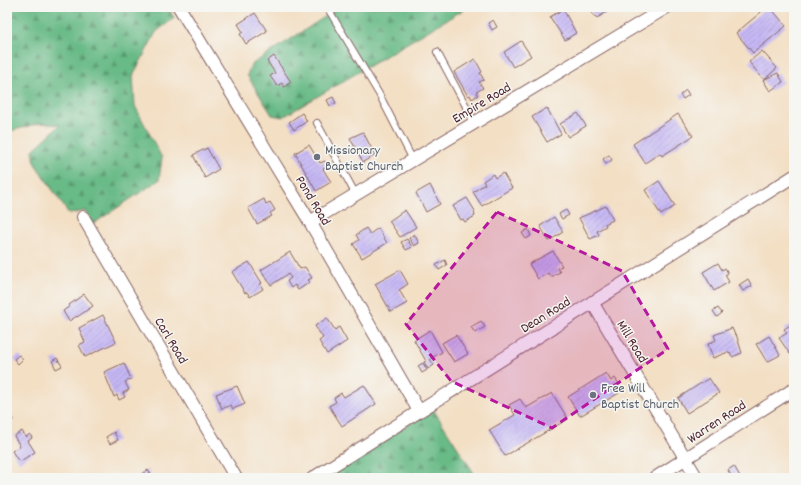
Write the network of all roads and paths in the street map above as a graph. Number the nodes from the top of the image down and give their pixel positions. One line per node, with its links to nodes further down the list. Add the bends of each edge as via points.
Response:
1 (179, 7): 11 (street, Pond Road)
2 (327, 7): 7 (lane, via 379,94)
3 (667, 7): 6 (street, Empire Road)
4 (437, 52): 6 (lane)
5 (317, 123): 9 (lane)
6 (475, 123): 7 (street, Empire Road)
7 (413, 160): 9 (street, Empire Road)
8 (794, 176): 12 (street, Dean Road)
9 (356, 195): 11 (street, Empire Road)
10 (83, 217): 16 (street, Carl Road)
11 (310, 222): 14 (street, Pond Road)
12 (592, 302): 14 (street, Dean Road); 15 (street, Mill Road)
13 (794, 389): 15 (street, Warren Road)
14 (419, 411): 17 (street, Dean Road)
15 (686, 458): 18 (street, Warren Road); 19 (street, Mill Road)
16 (236, 478)
17 (314, 478)
18 (655, 478)
19 (697, 478)

